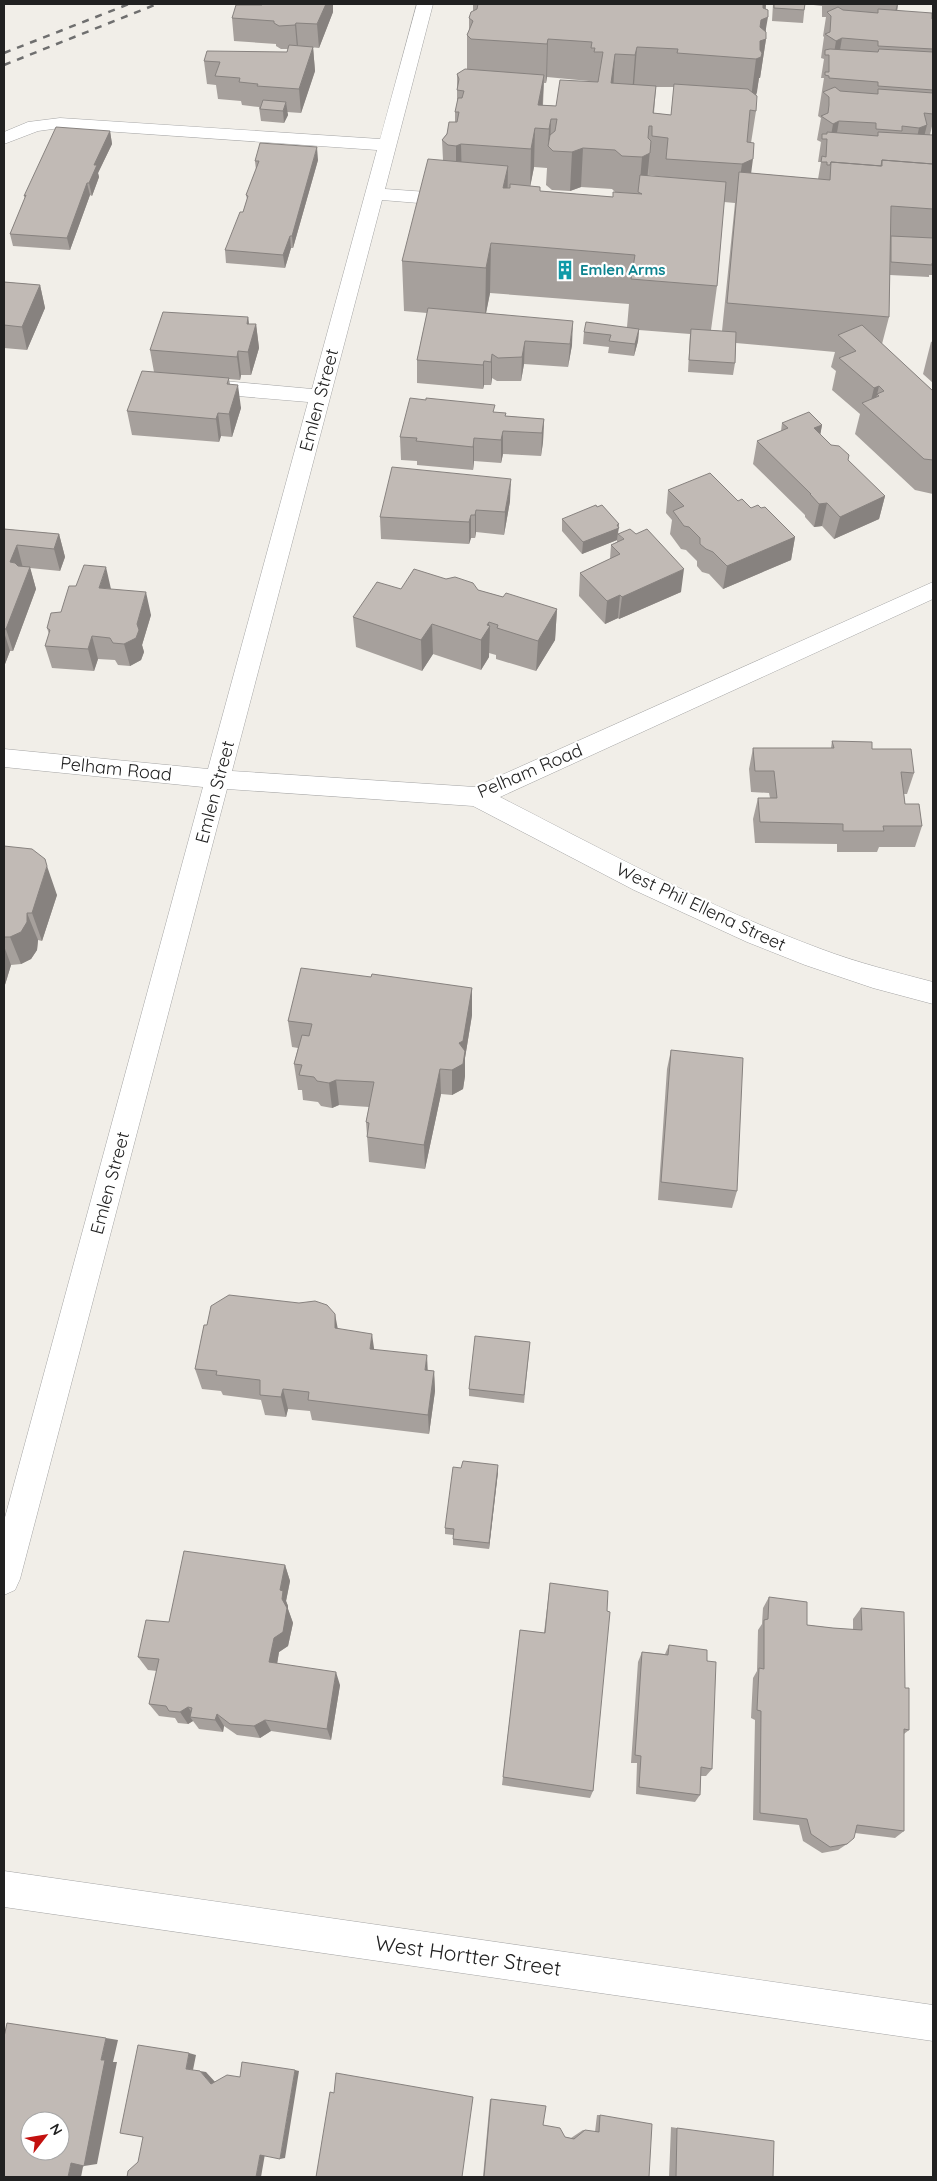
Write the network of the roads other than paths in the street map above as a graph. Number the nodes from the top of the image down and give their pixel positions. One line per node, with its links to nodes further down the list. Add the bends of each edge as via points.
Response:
1 (425, 4): 3 (street, Emlen Street)
2 (4, 139): 3 (street, via 34,126 60,123)
3 (387, 145): 4 (street, Emlen Street)
4 (374, 194): 5 (street); 7 (street, Emlen Street)
5 (473, 201)
6 (196, 386): 7 (street)
7 (320, 396): 10 (street, Emlen Street)
8 (933, 590): 11 (street, Pelham Road)
9 (4, 758): 10 (street, Pelham Road)
10 (218, 779): 11 (street, Pelham Road); 13 (street, Emlen Street)
11 (477, 797): 12 (street, West Phil Ellena Street, via 681,901 771,942 842,968)
12 (933, 993)
13 (4, 1579)
14 (4, 1889): 15 (street, West Hortter Street)
15 (933, 2023)

